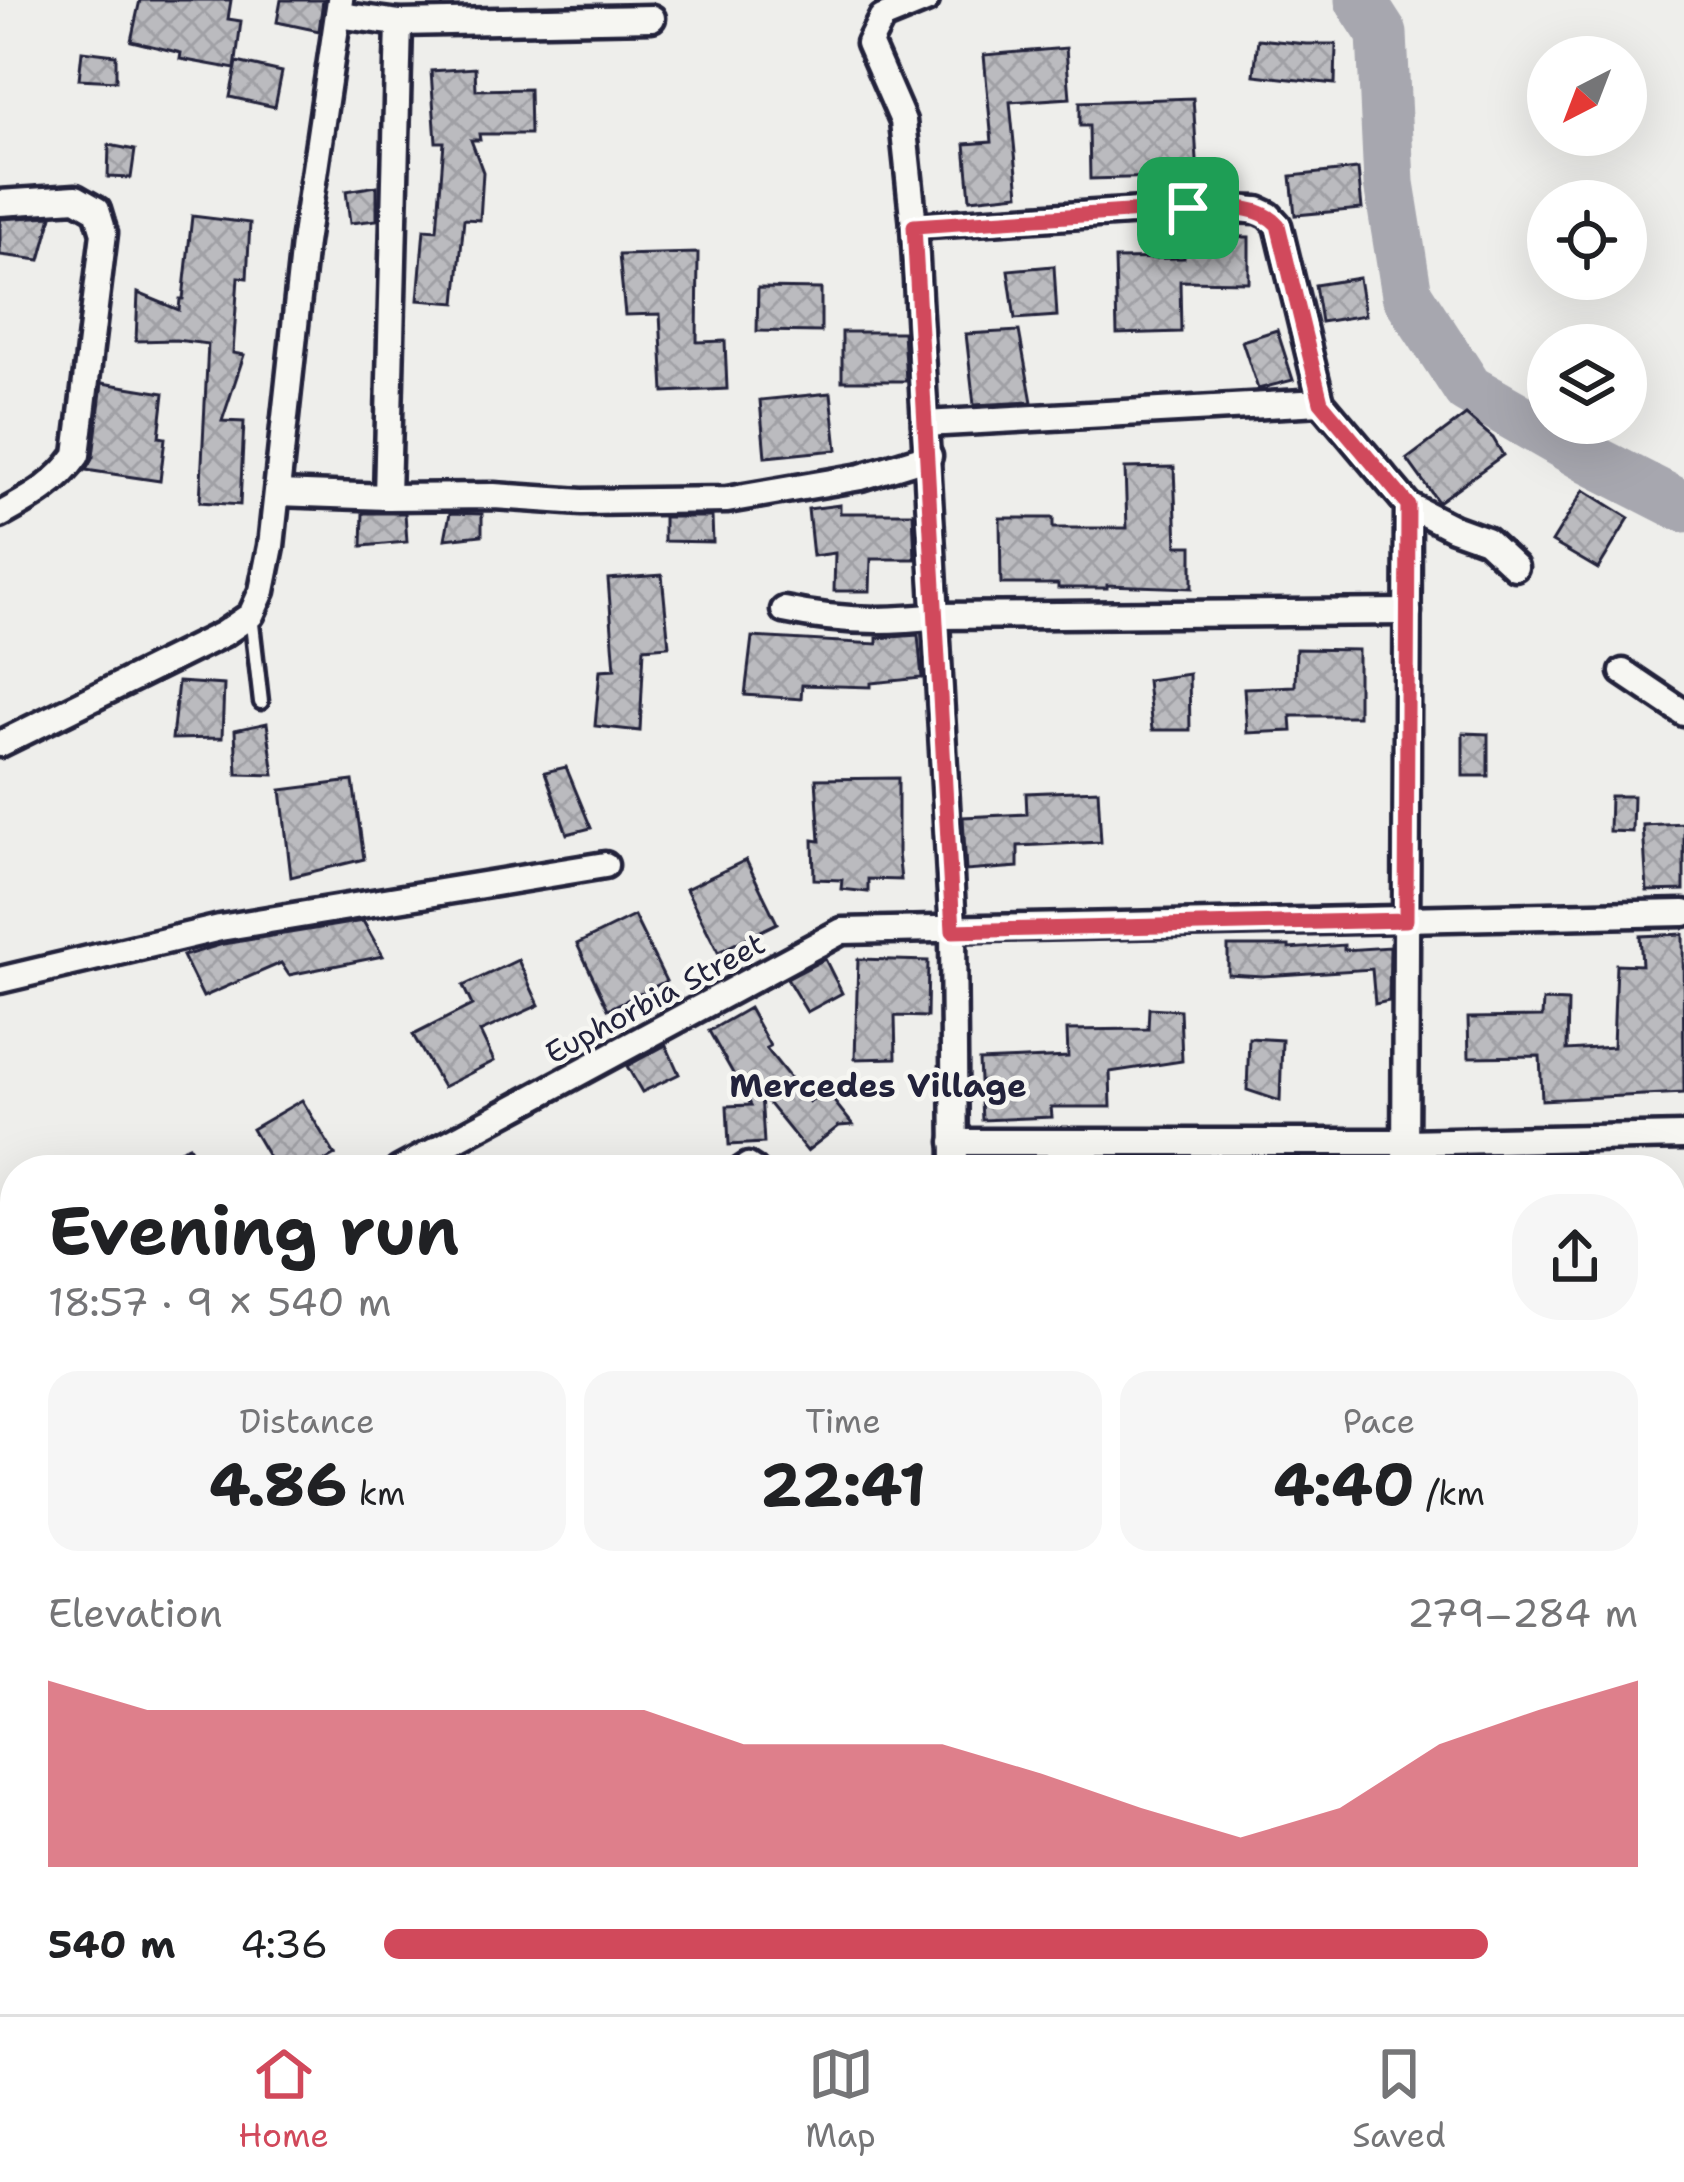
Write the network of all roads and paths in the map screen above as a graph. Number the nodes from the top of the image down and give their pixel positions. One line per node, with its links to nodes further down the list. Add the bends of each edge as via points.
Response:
1 (926, 0): 6 (street, via 882,18 869,44 903,121)
2 (339, 8): 4 (street); 10 (street)
3 (652, 18): 4 (street)
4 (400, 23): 11 (street)
5 (0, 202): 13 (street, via 76,198 97,210 104,233 76,455 47,489)
6 (914, 226): 7 (street, via 1258,210 1278,225); 8 (street)
7 (1321, 402): 8 (street); 12 (street)
8 (925, 424): 9 (street)
9 (928, 456): 11 (street, via 861,477 727,500); 18 (street)
10 (278, 493): 11 (street); 17 (street)
11 (387, 497)
12 (1408, 505): 14 (street, via 1486,540); 16 (street)
13 (0, 515)
14 (1515, 567)
15 (784, 610): 18 (street, via 869,621)
16 (1408, 612): 18 (street); 25 (street)
17 (251, 616): 20 (lane); 22 (street)
18 (936, 616): 26 (street)
19 (1623, 672): 21 (street)
20 (261, 702)
21 (1684, 712)
22 (0, 743)
23 (605, 865): 27 (street, via 220,928)
24 (1684, 913): 25 (street, Euphorbia Street)
25 (1406, 920): 26 (street, Euphorbia Street); 30 (street)
26 (953, 931): 29 (street); 31 (street, Euphorbia Street, via 842,931)
27 (0, 980)
28 (1684, 1136): 30 (street)
29 (954, 1142): 30 (street); 32 (street)
30 (1405, 1142): 33 (street)
31 (427, 1155)
32 (955, 1155)
33 (1405, 1155)

